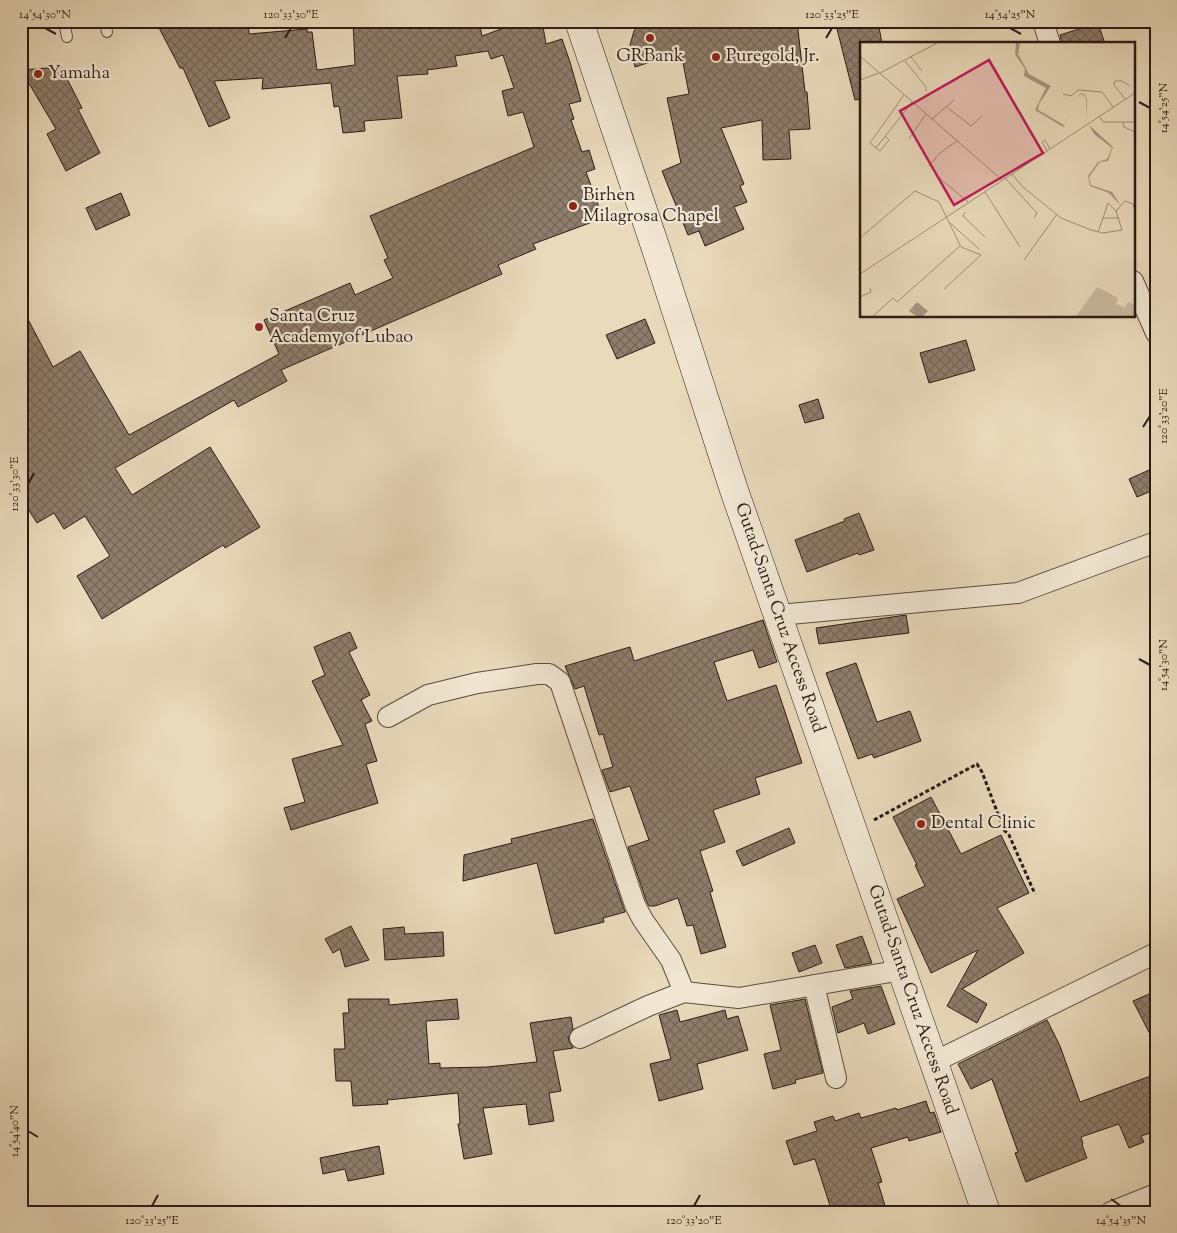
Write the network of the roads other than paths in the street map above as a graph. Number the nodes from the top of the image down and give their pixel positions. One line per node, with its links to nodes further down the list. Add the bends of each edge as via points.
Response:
1 (64, 21): 6 (lane)
2 (105, 21): 5 (lane)
3 (579, 21): 11 (main road, Gutad-Santa Cruz Access Road, via 734,490)
4 (1043, 21): 7 (street)
5 (107, 32)
6 (67, 37)
7 (1049, 42)
8 (1134, 283): 9 (street)
9 (1156, 333)
10 (1156, 542): 11 (street, via 1018,593)
11 (779, 615): 14 (main road, Gutad-Santa Cruz Access Road)
12 (388, 718): 16 (street, via 428,695 477,683 536,674 549,674 560,682 635,905 671,960)
13 (1156, 953): 18 (street)
14 (902, 970): 15 (street); 18 (main road, Gutad-Santa Cruz Access Road)
15 (814, 985): 16 (street, via 738,998); 19 (street)
16 (684, 992): 17 (street)
17 (580, 1038)
18 (934, 1062): 21 (main road, Gutad-Santa Cruz Access Road)
19 (836, 1078)
20 (1156, 1194): 22 (street)
21 (986, 1212)
22 (1111, 1212)

